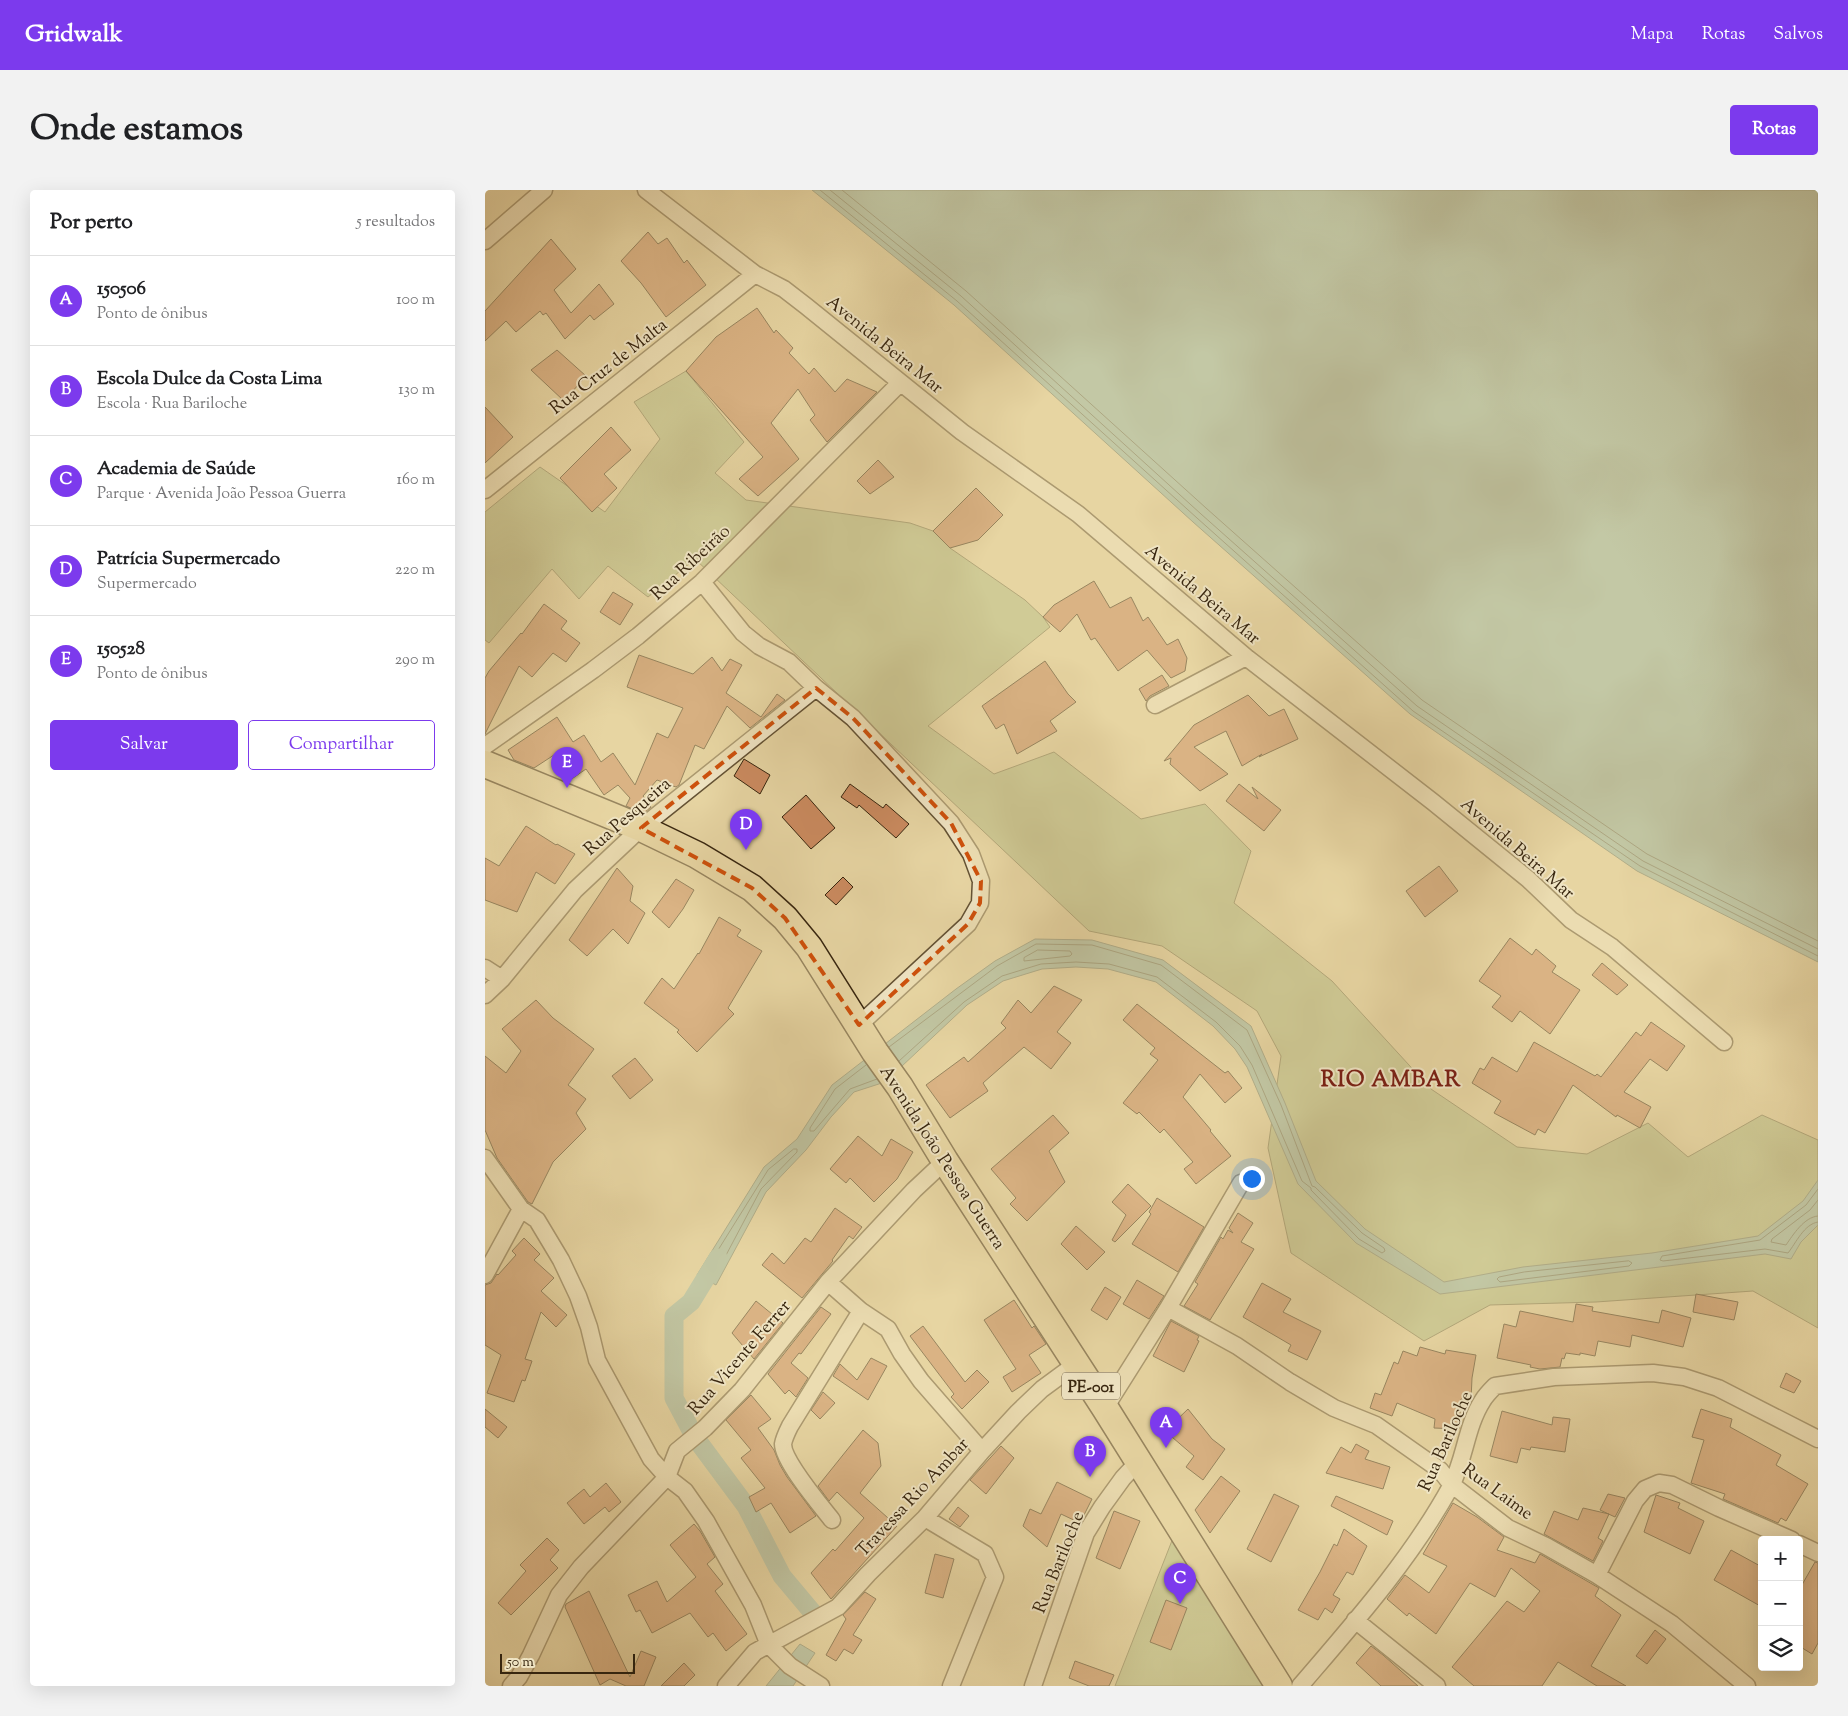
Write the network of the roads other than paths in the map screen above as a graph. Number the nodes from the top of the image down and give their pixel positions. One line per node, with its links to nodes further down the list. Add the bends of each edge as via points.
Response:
1 (543, 190): 3 (street)
2 (647, 190): 4 (street, Avenida Beira Mar)
3 (485, 241)
4 (755, 274): 5 (street, Avenida Beira Mar, via 806,306); 6 (street, Rua Cruz de Malta)
5 (900, 383): 7 (street, Rua Ribeirão); 8 (street, Avenida Beira Mar, via 1078,514)
6 (485, 490)
7 (702, 582): 9 (street, via 743,633 789,662); 11 (street, Rua Ribeirão, via 601,664)
8 (1246, 657): 10 (street); 18 (street, Avenida Beira Mar, via 1433,802 1521,873 1571,920 1612,947)
9 (816, 688): 13 (street, Rua Pesqueira); 17 (street, via 853,718 951,823 971,854 981,881 980,903 968,924)
10 (1155, 705)
11 (485, 746)
12 (485, 764): 13 (main road, Avenida João Pessoa Guerra)
13 (641, 828): 15 (street, Rua Pesqueira, via 575,890); 17 (main road, Avenida João Pessoa Guerra, via 752,888 785,918 809,947)
14 (485, 968): 15 (street)
15 (501, 980): 16 (street, Rua Pesqueira)
16 (485, 995)
17 (859, 1025): 20 (main road, Avenida João Pessoa Guerra / PE-001)
18 (1724, 1042)
19 (485, 1158): 22 (street)
20 (945, 1161): 24 (street, Rua Vicente Ferrer); 27 (main road, Avenida João Pessoa Guerra / PE-001)
21 (1241, 1183): 25 (street)
22 (521, 1209): 23 (street); 32 (street, via 537,1220 561,1260 578,1296 597,1360 651,1459)
23 (485, 1274)
24 (828, 1282): 26 (street); 32 (street, Rua Vicente Ferrer, via 741,1390 705,1428 677,1451)
25 (1168, 1308): 28 (street); 33 (street, Rua Laime, via 1237,1346 1334,1408 1376,1424 1440,1470)
26 (861, 1311): 30 (street, via 888,1329 921,1381); 35 (street, via 790,1426 783,1446 809,1491)
27 (1076, 1364): 28 (main road, Avenida João Pessoa Guerra / PE-001); 30 (street, Travessa Rio Ambar, via 1042,1389)
28 (1105, 1408): 31 (main road, Avenida João Pessoa Guerra / PE-001)
29 (1818, 1439): 33 (street, Rua Bariloche, via 1719,1388 1684,1377 1653,1373 1554,1377 1495,1386 1479,1408)
30 (982, 1451): 34 (street, Travessa Rio Ambar)
31 (1138, 1462): 46 (street, Rua Bariloche, via 1102,1507 1087,1533); 47 (main road, Avenida João Pessoa Guerra / PE-001)
32 (667, 1477): 41 (street, via 685,1491 706,1521 753,1605); 42 (street, Rua Vicente Ferrer, via 581,1567 559,1596 531,1655)
33 (1451, 1484): 39 (street, Rua Laime, via 1508,1528); 40 (street, Rua Bariloche, via 1406,1556)
34 (925, 1518): 41 (street, Travessa Rio Ambar, via 838,1607); 45 (street, via 985,1554 995,1577)
35 (832, 1520)
36 (1783, 1536): 39 (street, via 1659,1482 1645,1489 1635,1501)
37 (1803, 1546): 38 (street)
38 (1818, 1553)
39 (1597, 1575): 50 (street, Rua Laime, via 1672,1624)
40 (1355, 1620): 48 (street, Rua Bariloche); 49 (street)
41 (769, 1645): 43 (street, Travessa Rio Ambar, via 755,1652); 44 (street, via 789,1666)
42 (511, 1686)
43 (727, 1686)
44 (821, 1686)
45 (951, 1686)
46 (1033, 1686)
47 (1279, 1686)
48 (1300, 1686)
49 (1437, 1686)
50 (1747, 1686)

